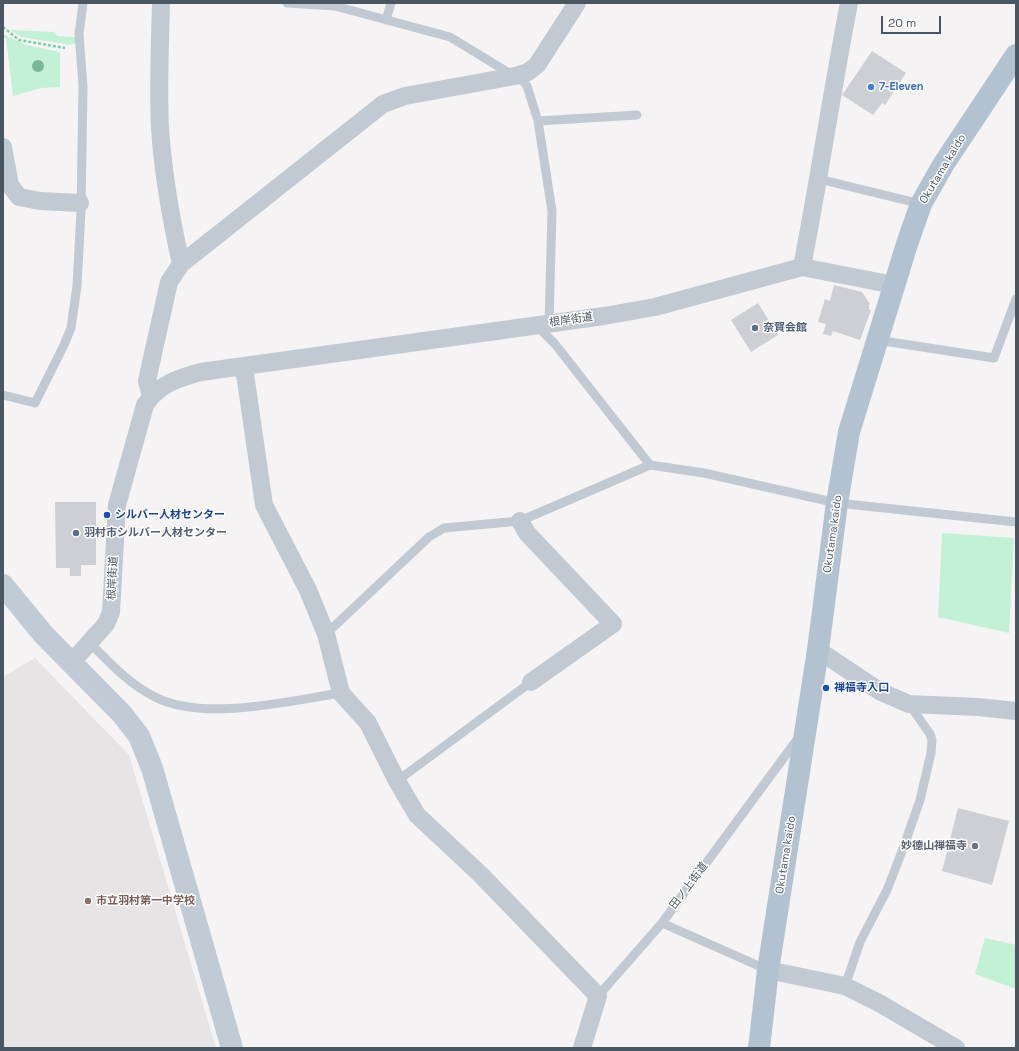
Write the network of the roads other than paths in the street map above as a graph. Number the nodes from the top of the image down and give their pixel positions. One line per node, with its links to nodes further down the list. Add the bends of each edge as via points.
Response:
1 (83, 3): 15 (lane, via 79,34 83,86)
2 (161, 3): 17 (street, via 160,130 171,218)
3 (287, 3): 7 (lane)
4 (391, 3): 8 (lane)
5 (577, 3): 10 (street, via 537,65 528,72)
6 (849, 3): 14 (street, via 832,93)
7 (335, 4): 8 (lane)
8 (386, 20): 10 (lane, via 450,36)
9 (1016, 55): 16 (main road, Okutama kaido, via 943,165)
10 (515, 76): 12 (lane, via 527,86); 17 (street, via 404,96 383,104)
11 (637, 114): 12 (lane)
12 (538, 121): 21 (lane, via 552,211)
13 (3, 147): 15 (street, via 10,185 19,197)
14 (820, 179): 16 (lane); 18 (street)
15 (80, 203): 24 (lane, via 77,286 70,328 64,345 35,403)
16 (921, 204): 19 (main road, Okutama kaido)
17 (181, 264): 25 (street, via 169,282 147,381)
18 (802, 267): 19 (street, 根岸街道); 21 (street, 根岸街道, via 655,307)
19 (894, 285): 22 (main road, Okutama kaido)
20 (1016, 299): 22 (lane, via 994,358)
21 (542, 324): 23 (street, 根岸街道); 26 (lane)
22 (877, 340): 27 (main road, Okutama kaido, via 849,432)
23 (244, 367): 25 (street, 根岸街道, via 182,377 170,382); 31 (street, via 264,505 308,590)
24 (3, 395)
25 (151, 396): 32 (street, 根岸街道, via 145,405 117,505 111,612 106,624)
26 (650, 465): 27 (lane, via 704,473); 28 (lane)
27 (837, 503): 29 (lane); 33 (main road, Okutama kaido)
28 (520, 521): 31 (lane, via 444,528 429,537); 35 (street, via 526,533 613,624)
29 (1016, 522)
30 (4, 587): 34 (street, via 42,634)
31 (326, 634): 36 (street)
32 (90, 643): 34 (street, 根岸街道); 36 (lane, via 132,683 156,698 197,709 252,706)
33 (818, 650): 37 (street, via 881,692); 39 (main road, Okutama kaido)
34 (70, 662): 45 (street, via 122,714 139,736 152,768)
35 (531, 682): 40 (lane)
36 (341, 693): 40 (street, via 368,723)
37 (909, 704): 38 (street); 43 (lane, via 930,734 931,753 920,800 904,846 860,942)
38 (1016, 711)
39 (805, 728): 41 (lane, 田ノ上街道); 42 (main road, Okutama kaido)
40 (397, 781): 44 (street, via 417,815 481,875)
41 (662, 923): 42 (lane); 44 (lane, 田ノ上街道)
42 (768, 970): 43 (street); 47 (main road, Okutama kaido)
43 (845, 986): 48 (street)
44 (598, 996): 46 (street, 田ノ上街道)
45 (232, 1048)
46 (582, 1048)
47 (759, 1048)
48 (956, 1048)

